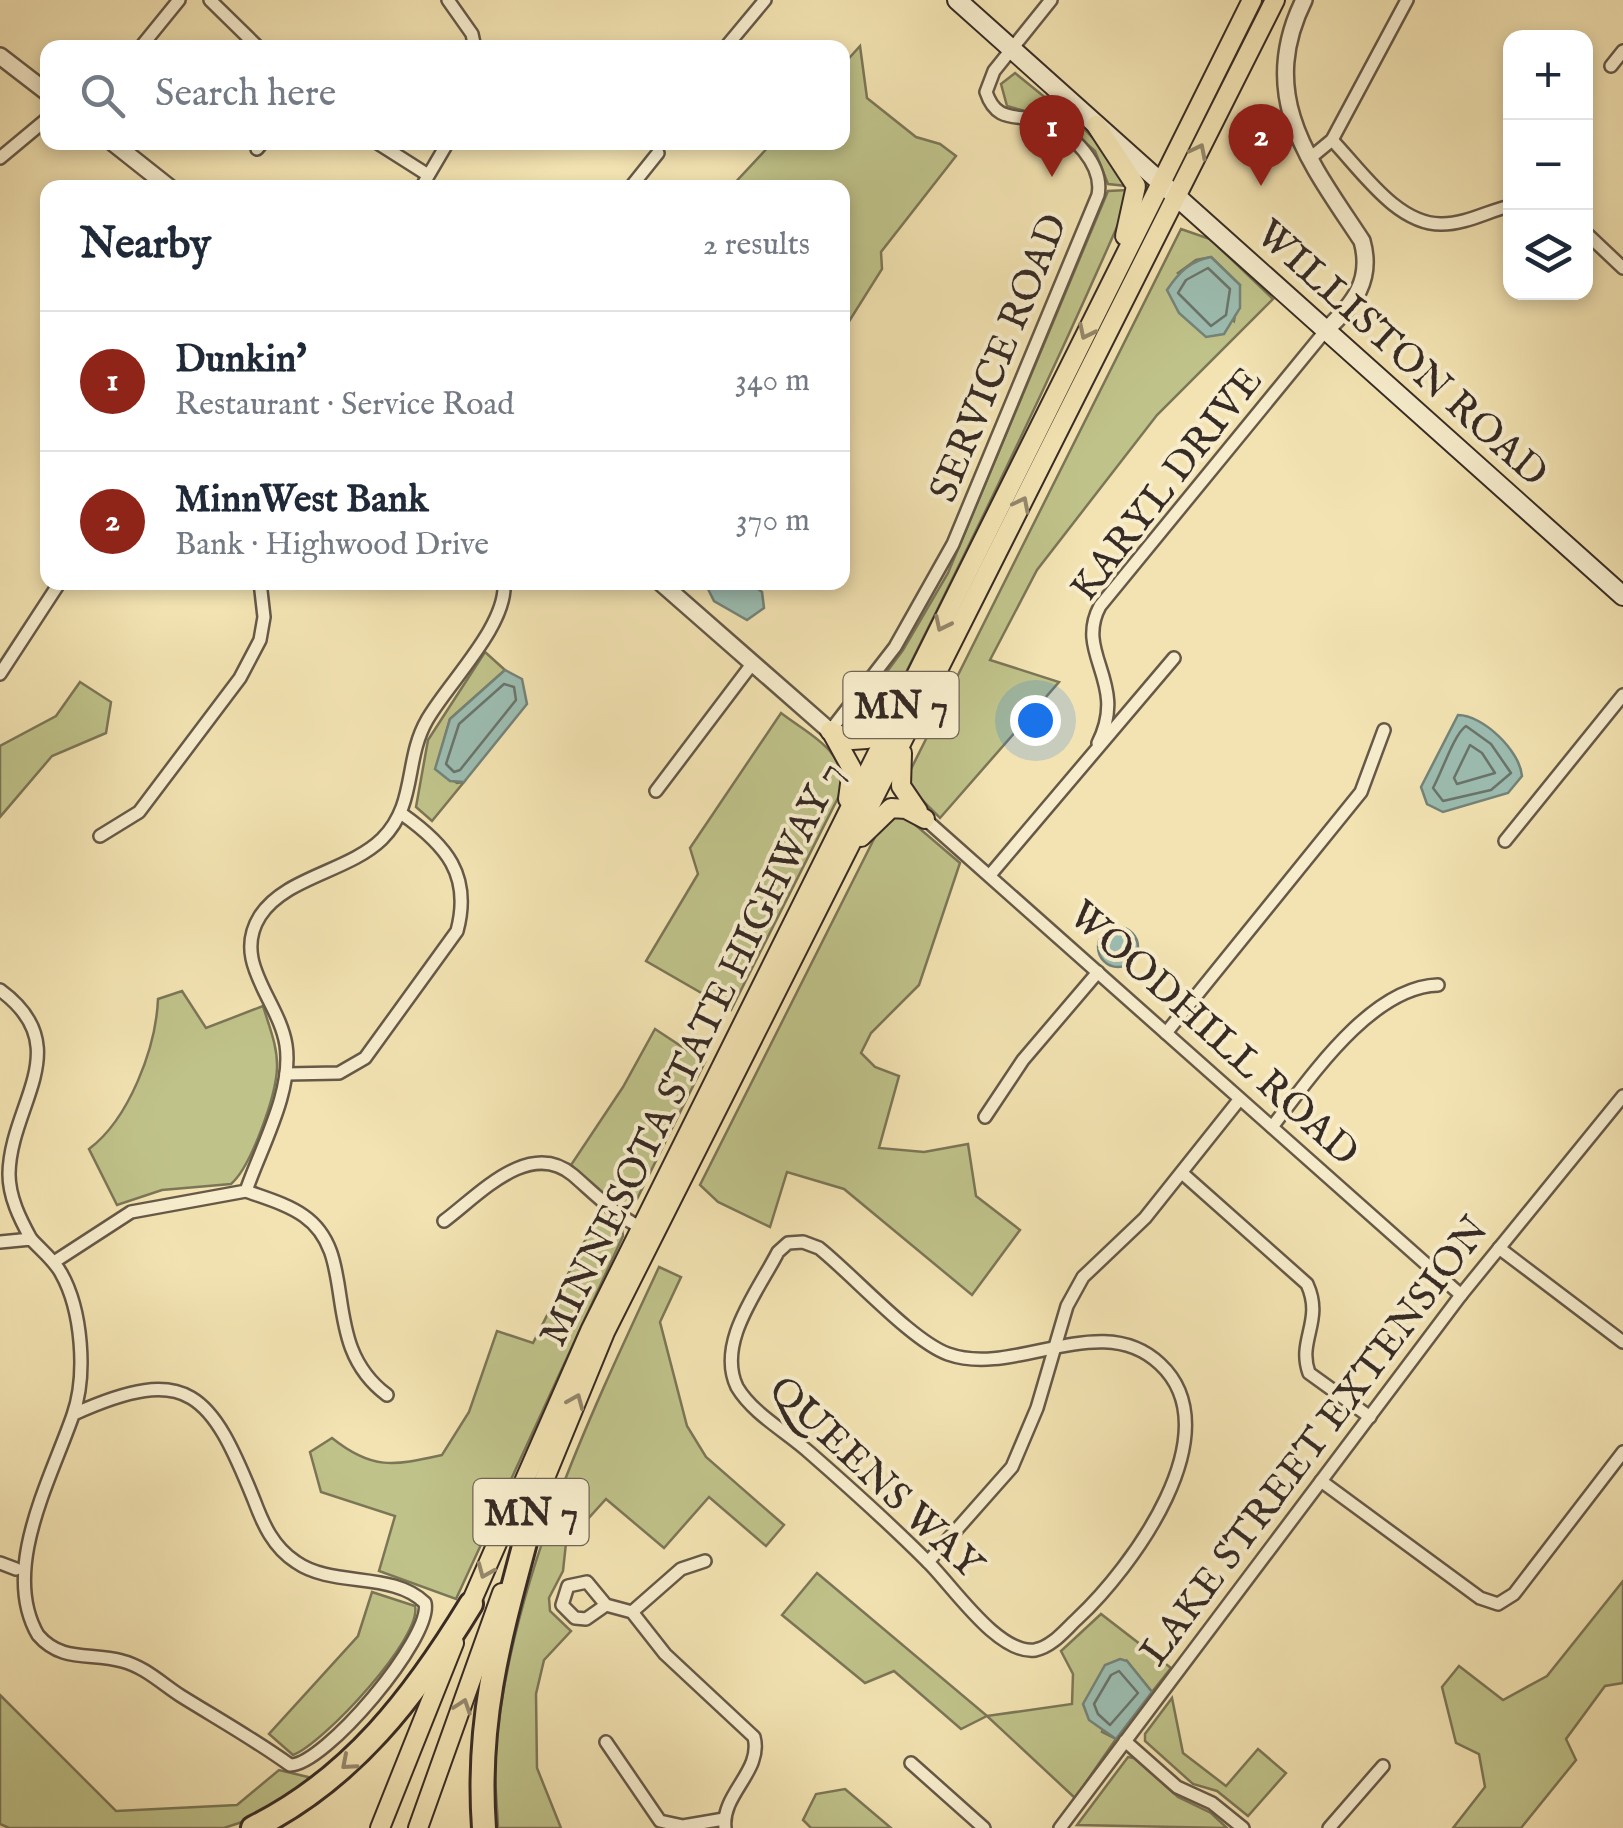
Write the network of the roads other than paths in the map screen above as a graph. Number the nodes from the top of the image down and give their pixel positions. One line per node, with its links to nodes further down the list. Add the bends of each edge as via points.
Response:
1 (178, 0): 11 (street)
2 (210, 0): 12 (street)
3 (448, 0): 13 (street)
4 (766, 0): 14 (street)
5 (957, 0): 15 (main road, WILLISTON ROAD)
6 (1051, 0): 15 (street)
7 (1252, 0): 33 (main road, MINNESOTA STATE HIGHWAY 7 / MN 7)
8 (1275, 0): 34 (main road, MINNESOTA STATE HIGHWAY 7 / MN 7, one-way to 8)
9 (1304, 0): 28 (street, via 1288,38 1283,79)
10 (1407, 0): 22 (street)
11 (146, 40)
12 (251, 40)
13 (472, 40)
14 (733, 40)
15 (1014, 48): 21 (main road, WILLISTON ROAD); 51 (street, SERVICE ROAD, via 989,78 989,101 1006,118 1045,122 1076,146 1096,169 1098,195 954,544 895,647)
16 (1623, 51): 18 (street)
17 (0, 56): 19 (street)
18 (1611, 66)
19 (40, 87)
20 (40, 125): 27 (street)
21 (1096, 125): 33 (main road, WILLISTON ROAD); 38 (main road, via 1136,186)
22 (1332, 140): 28 (street); 35 (street, via 1396,206 1426,223 1459,222)
23 (122, 150): 30 (street)
24 (389, 150): 29 (street)
25 (443, 150): 29 (street)
26 (658, 153): 32 (street)
27 (0, 158)
28 (1309, 159): 39 (street, via 1367,258 1361,288)
29 (428, 175): 31 (street)
30 (160, 180)
31 (425, 180)
32 (636, 180)
33 (1161, 182): 34 (main road, WILLISTON ROAD); 38 (main road, MINNESOTA STATE HIGHWAY 7 / MN 7)
34 (1176, 196): 39 (main road, WILLISTON ROAD); 52 (main road, MINNESOTA STATE HIGHWAY 7 / MN 7, one-way to 34)
35 (1503, 208)
36 (1593, 240): 37 (street)
37 (1623, 268)
38 (1104, 296): 48 (main road, MINNESOTA STATE HIGHWAY 7 / MN 7, one-way to 48)
39 (1326, 330): 44 (main road, WILLISTON ROAD); 53 (street, KARYL DRIVE, via 1100,606 1091,634 1110,712)
40 (55, 590): 47 (street)
41 (261, 590): 58 (street, via 260,640 240,678 140,812)
42 (502, 590): 55 (street, via 494,621 423,727)
43 (669, 590): 46 (street)
44 (1623, 596)
45 (1174, 658): 53 (street)
46 (752, 664): 51 (street); 54 (street)
47 (0, 674)
48 (910, 687): 51 (main road, via 876,735 852,740); 57 (main road, MINNESOTA STATE HIGHWAY 7 / MN 7)
49 (1623, 696): 59 (street)
50 (1384, 730): 64 (street, via 1361,792)
51 (830, 731): 57 (main road, via 852,769)
52 (902, 742): 56 (main road, via 901,786); 57 (main road, MINNESOTA STATE HIGHWAY 7 / MN 7)
53 (1098, 743): 60 (street)
54 (656, 791)
55 (402, 814): 65 (street, via 369,851 270,903 253,932 252,964 282,1029); 65 (street, via 442,844 459,872 457,932 365,1058 339,1072)
56 (925, 819): 57 (main road, via 891,808 858,840); 60 (street, WOODHILL ROAD)
57 (846, 834): 73 (main road, MINNESOTA STATE HIGHWAY 7 / MN 7); 86 (main road, MINNESOTA STATE HIGHWAY 7 / MN 7, one-way to 57, via 605,1332)
58 (100, 836)
59 (1505, 841)
60 (990, 875): 61 (street, WOODHILL ROAD)
61 (1098, 972): 64 (street, WOODHILL ROAD); 68 (street, via 1023,1060)
62 (1438, 985): 69 (street, via 1420,986 1348,1032)
63 (0, 990): 74 (street, via 24,1013 38,1049 9,1176)
64 (1166, 1033): 67 (street, WOODHILL ROAD)
65 (286, 1074): 71 (street)
66 (1623, 1096): 76 (street, LAKE STREET EXTENSION)
67 (1239, 1100): 69 (street, WOODHILL ROAD); 70 (street)
68 (985, 1118)
69 (1272, 1127): 78 (street, WOODHILL ROAD)
70 (1182, 1173): 80 (street, via 1138,1227 1083,1277); 83 (street, via 1307,1284 1316,1308 1304,1350 1310,1373)
71 (246, 1191): 77 (street, via 131,1212); 81 (street, via 290,1208 316,1227 331,1255 354,1362)
72 (444, 1221): 73 (street, via 516,1168 543,1162 568,1171 606,1208)
73 (641, 1228): 91 (main road, MINNESOTA STATE HIGHWAY 7 / MN 7, one-way to 91, via 562,1389)
74 (31, 1239): 75 (street); 77 (street)
75 (0, 1242)
76 (1499, 1248): 78 (street, LAKE STREET EXTENSION); 79 (street)
77 (54, 1262): 82 (street, via 77,1332)
78 (1462, 1295): 83 (street, LAKE STREET EXTENSION)
79 (1623, 1342)
80 (1056, 1348): 88 (street, via 1012,1467); 88 (street, QUEENS WAY, via 1111,1342 1138,1347 1181,1392 1186,1425 1147,1537 1112,1585 1035,1650 1003,1642); 88 (street, QUEENS WAY, via 949,1354 921,1338 819,1248 788,1243 778,1252 734,1338 733,1380 748,1401)
81 (388, 1395)
82 (74, 1414): 90 (street, via 43,1479); 90 (street, via 140,1390 190,1398 224,1428 261,1518 283,1552 317,1573 395,1587 425,1603 424,1626 373,1697 296,1766 144,1670 48,1645 24,1614)
83 (1370, 1417): 85 (street, LAKE STREET EXTENSION)
84 (1622, 1456): 85 (street, via 1514,1594 1498,1604 1480,1598)
85 (1322, 1481): 94 (street, LAKE STREET EXTENSION)
86 (537, 1496): 101 (main road, MINNESOTA STATE HIGHWAY 7 / MN 7, one-way to 86); 102 (highway, via 487,1696 480,1765)
87 (705, 1560): 93 (street, via 681,1569)
88 (928, 1562)
89 (0, 1563): 90 (street)
90 (16, 1569)
91 (471, 1604): 99 (highway, one-way to 99, via 382,1732 320,1786); 100 (main road, MINNESOTA STATE HIGHWAY 7 / MN 7)
92 (606, 1605): 93 (street)
93 (632, 1612): 98 (street, via 664,1654 754,1737 754,1759)
94 (1125, 1741): 104 (street, LAKE STREET EXTENSION); 105 (street, via 1177,1787)
95 (606, 1742): 98 (street, via 660,1821)
96 (912, 1763): 103 (street)
97 (1384, 1766): 106 (street)
98 (724, 1823)
99 (253, 1828)
100 (380, 1828)
101 (418, 1828)
102 (484, 1828)
103 (984, 1828)
104 (1060, 1828)
105 (1243, 1828)
106 (1328, 1828)

